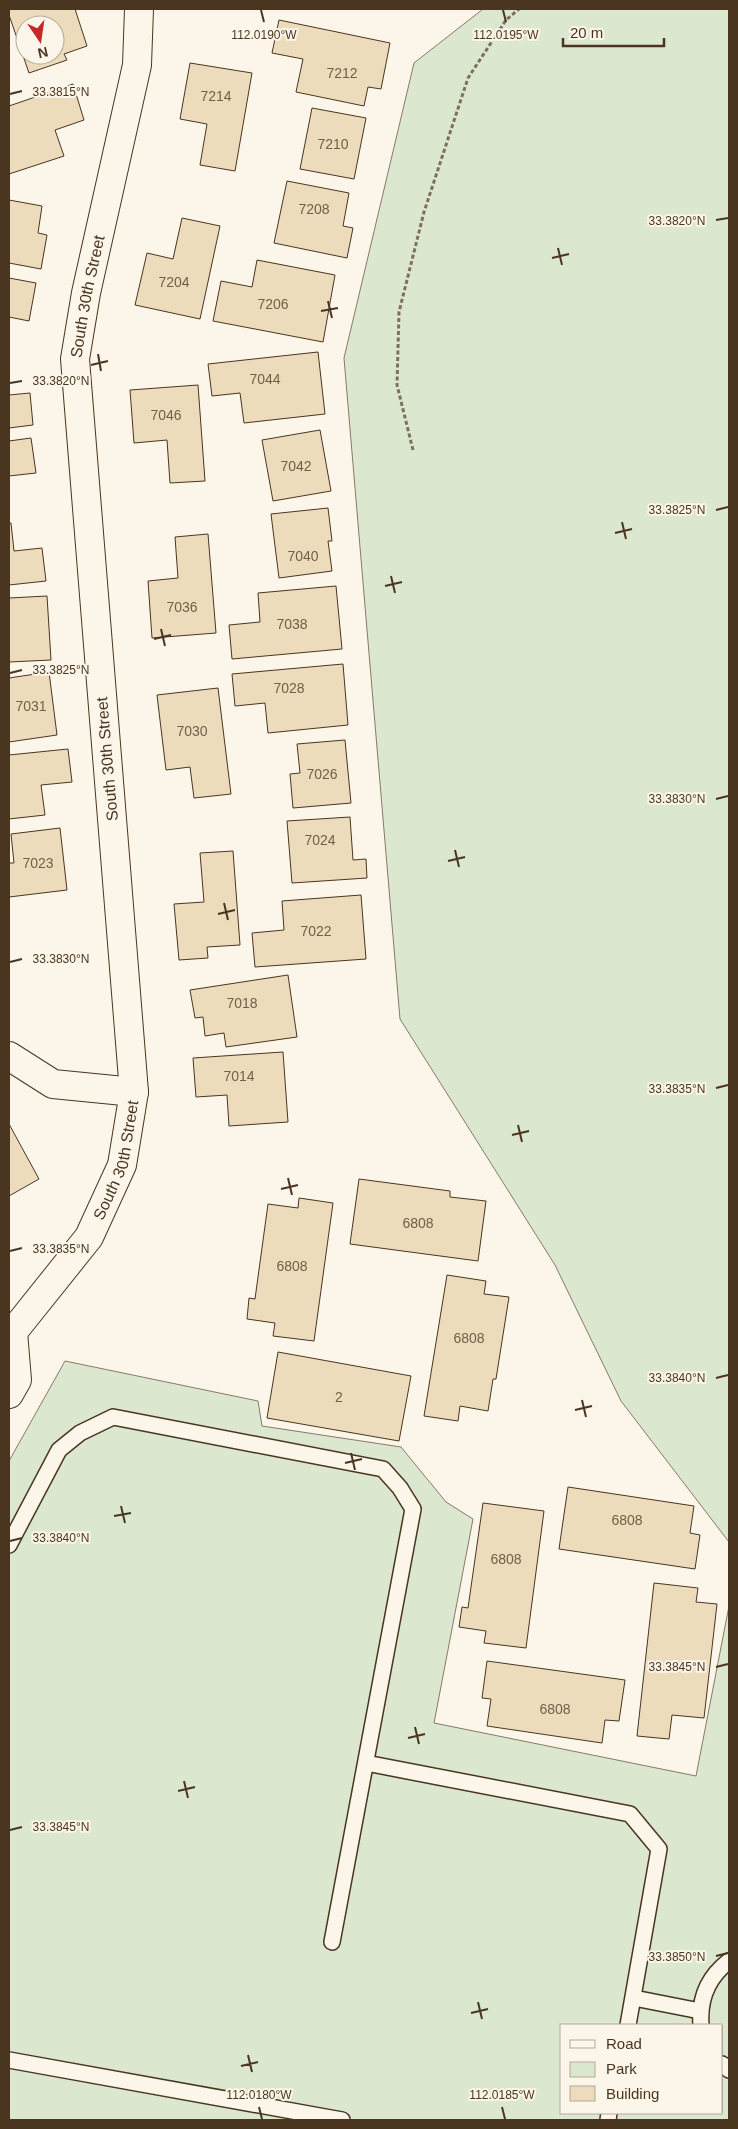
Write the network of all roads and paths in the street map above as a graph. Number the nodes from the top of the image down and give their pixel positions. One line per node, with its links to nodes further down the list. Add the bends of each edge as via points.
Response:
1 (140, 9): 5 (street, South 30th Street, via 138,65 86,293 75,359)
2 (518, 9): 3 (path, via 506,20 468,78 424,212 399,312 397,385)
3 (413, 450)
4 (9, 1057): 5 (street, via 53,1084)
5 (134, 1092): 6 (street, South 30th Street, via 122,1165 89,1237)
6 (11, 1334): 7 (street, South 30th Street, via 17,1380)
7 (9, 1394)
8 (9, 1545): 9 (lane, via 59,1450 80,1434 113,1417 383,1469 413,1509)
9 (366, 1763): 10 (lane); 12 (lane, via 630,1814 659,1849)
10 (332, 1942)
11 (729, 1961): 13 (lane, via 714,1975 705,1992)
12 (634, 1998): 13 (lane); 14 (lane)
13 (701, 2018)
14 (628, 2024)
15 (9, 2060): 16 (lane)
16 (342, 2120)

